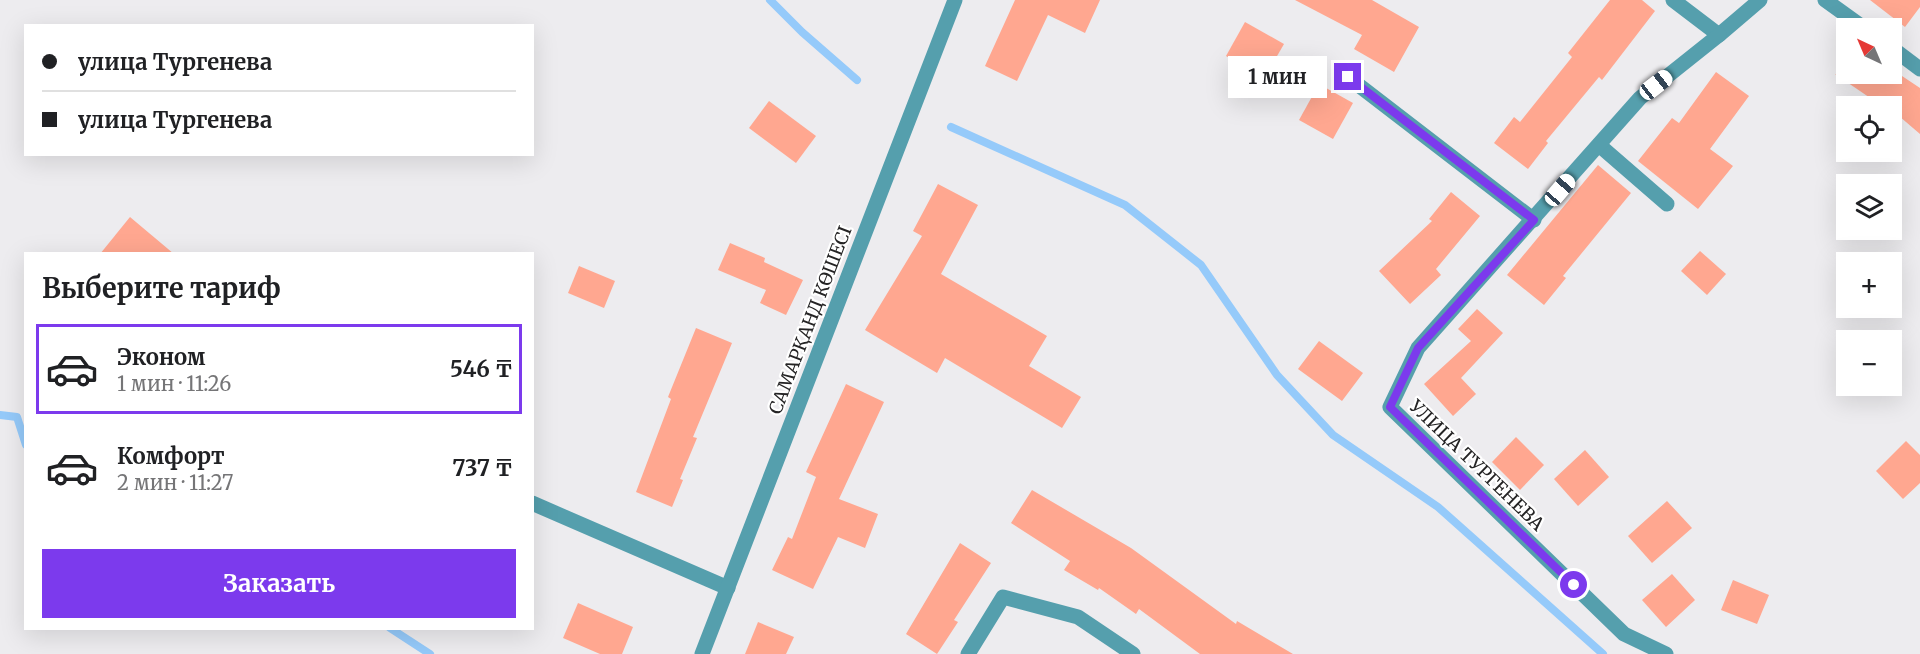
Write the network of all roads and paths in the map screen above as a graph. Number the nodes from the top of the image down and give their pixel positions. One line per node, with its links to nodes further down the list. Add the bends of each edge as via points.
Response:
1 (955, 0): 14 (street, САМАРҚАНД КӨШЕСІ)
2 (1673, 0): 6 (street)
3 (1760, 0): 6 (street, УЛИЦА ТУРГЕНЕВА)
4 (1825, 0): 5 (street)
5 (1850, 18)
6 (1719, 35): 10 (street, УЛИЦА ТУРГЕНЕВА, via 1640,98)
7 (1902, 56): 8 (street)
8 (1920, 69)
9 (1348, 77): 12 (street)
10 (1599, 145): 11 (street); 12 (street, УЛИЦА ТУРГЕНЕВА)
11 (1667, 204)
12 (1534, 220): 18 (street, УЛИЦА ТУРГЕНЕВА, via 1418,348 1390,407 1624,634)
13 (534, 504): 14 (street)
14 (728, 588): 15 (street, САМАРҚАНД КӨШЕСІ)
15 (702, 654)
16 (968, 654): 17 (street, via 1003,597 1078,617)
17 (1133, 654)
18 (1666, 654)

